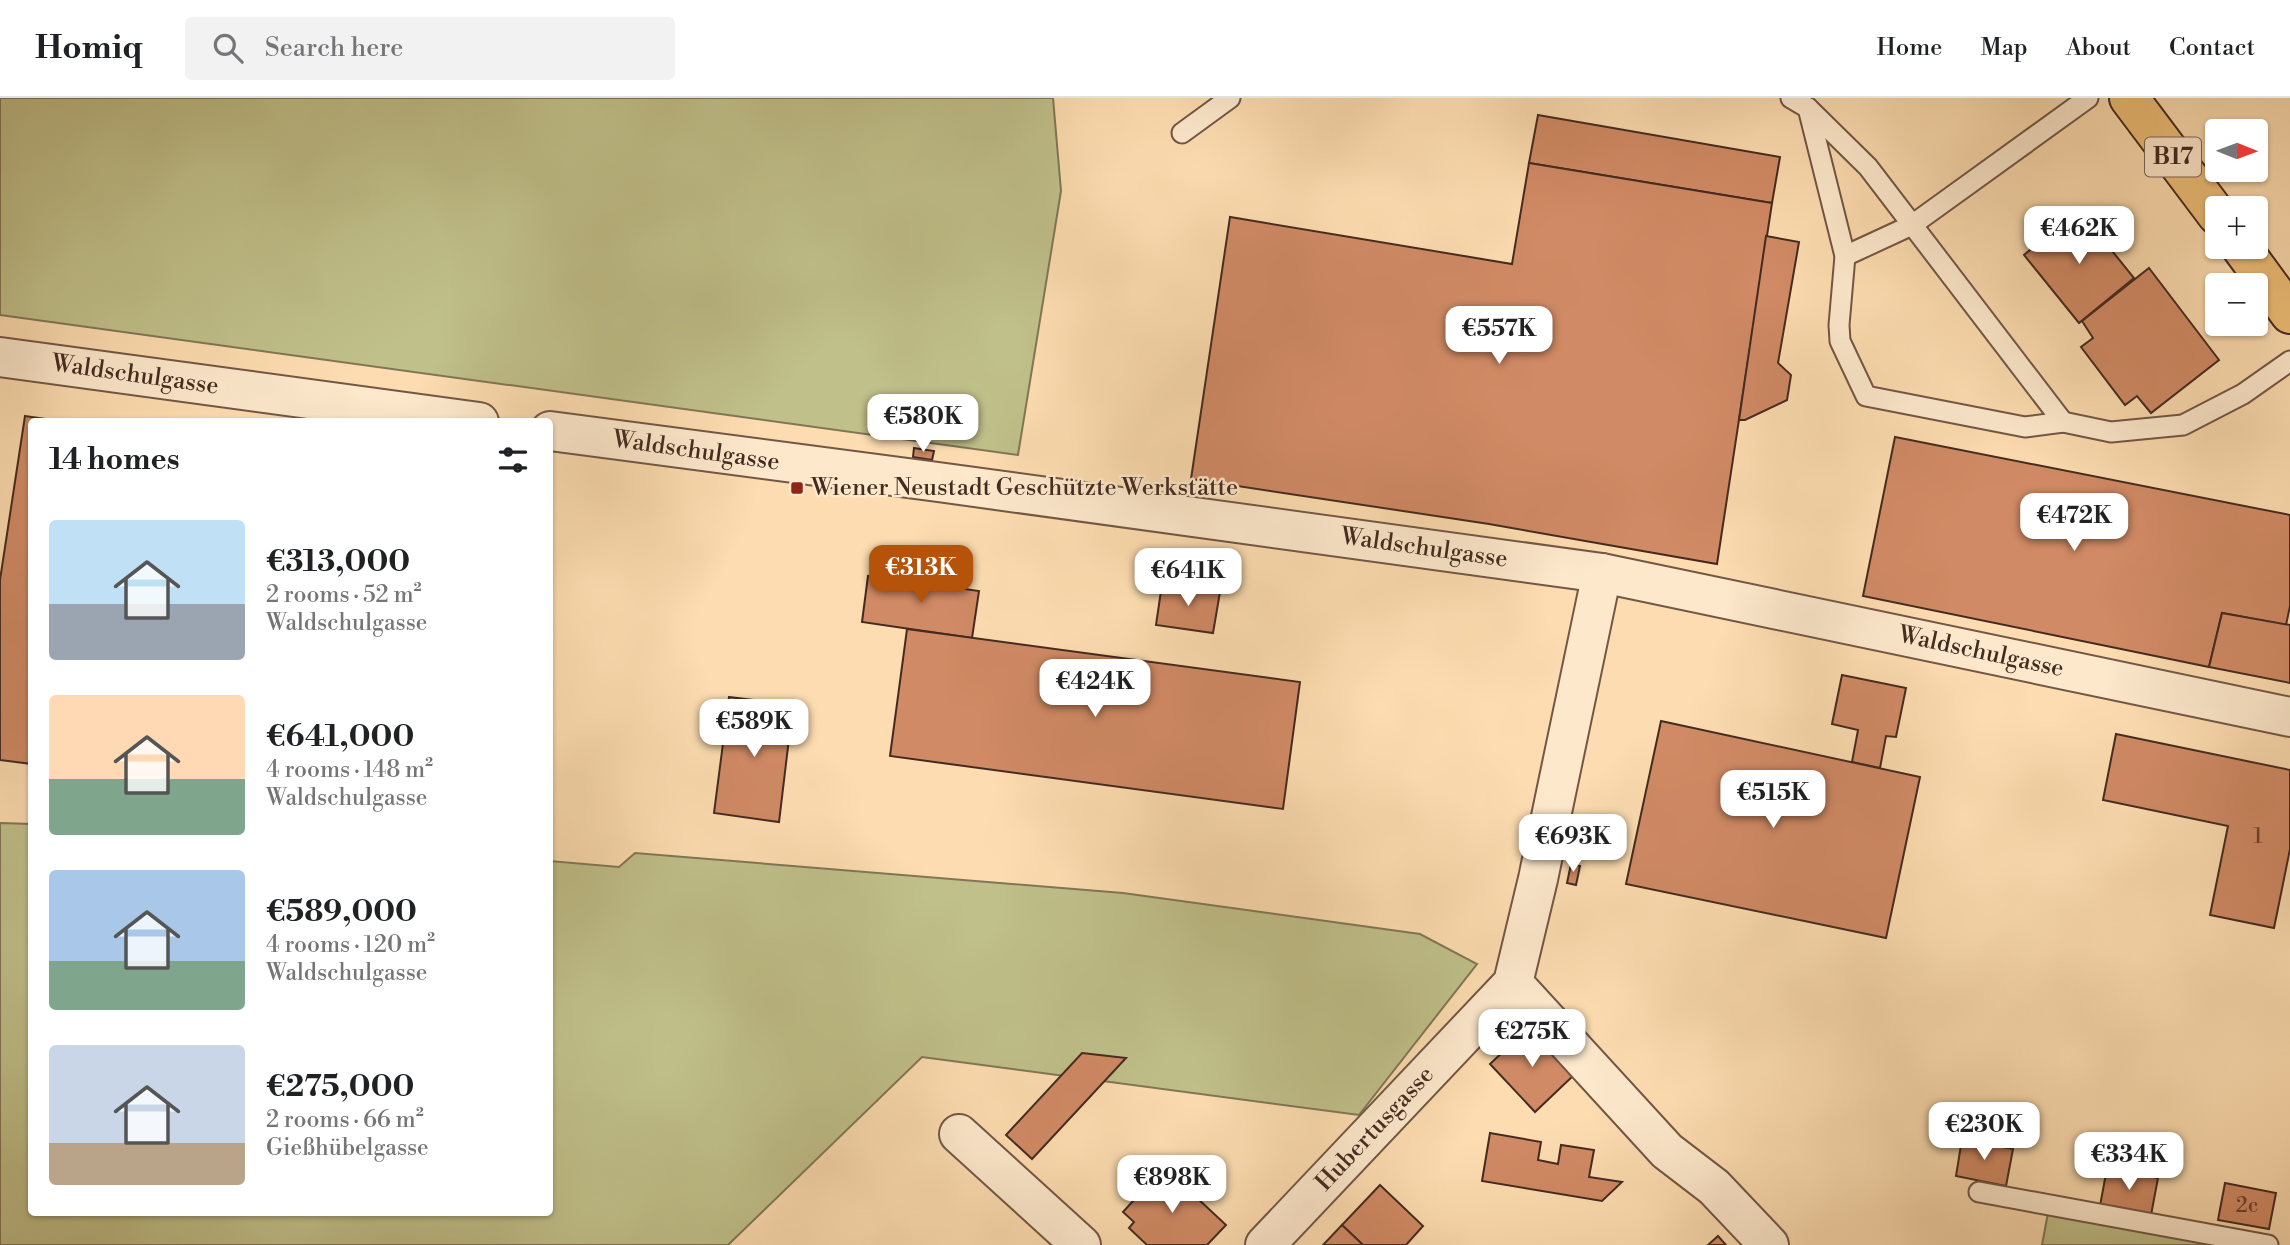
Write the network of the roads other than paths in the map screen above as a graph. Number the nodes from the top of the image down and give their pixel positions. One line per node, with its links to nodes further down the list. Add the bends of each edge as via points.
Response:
1 (1230, 98): 5 (lane)
2 (2088, 98): 7 (lane)
3 (2129, 98): 6 (main road, B17)
4 (1799, 103): 7 (lane, via 1868,167); 8 (lane)
5 (1182, 133)
6 (2205, 199)
7 (1912, 225): 8 (lane); 14 (lane)
8 (1845, 256): 14 (lane, via 1840,341 1866,396 2025,427)
9 (2250, 259): 10 (main road)
10 (2290, 314)
11 (0, 357): 13 (street, Waldschulgasse)
12 (2290, 361): 14 (lane, via 2243,394 2183,425 2111,432)
13 (450, 418)
14 (2063, 422)
15 (553, 431): 16 (street, Waldschulgasse)
16 (1602, 573): 17 (street, Waldschulgasse); 18 (street, Hubertusgasse)
17 (2290, 717)
18 (1513, 983): 22 (street, Hubertusgasse); 23 (street, via 1668,1151 1714,1186)
19 (959, 1134): 21 (street)
20 (1979, 1192): 24 (lane)
21 (1081, 1245)
22 (1265, 1245)
23 (1769, 1245)
24 (2269, 1245)

